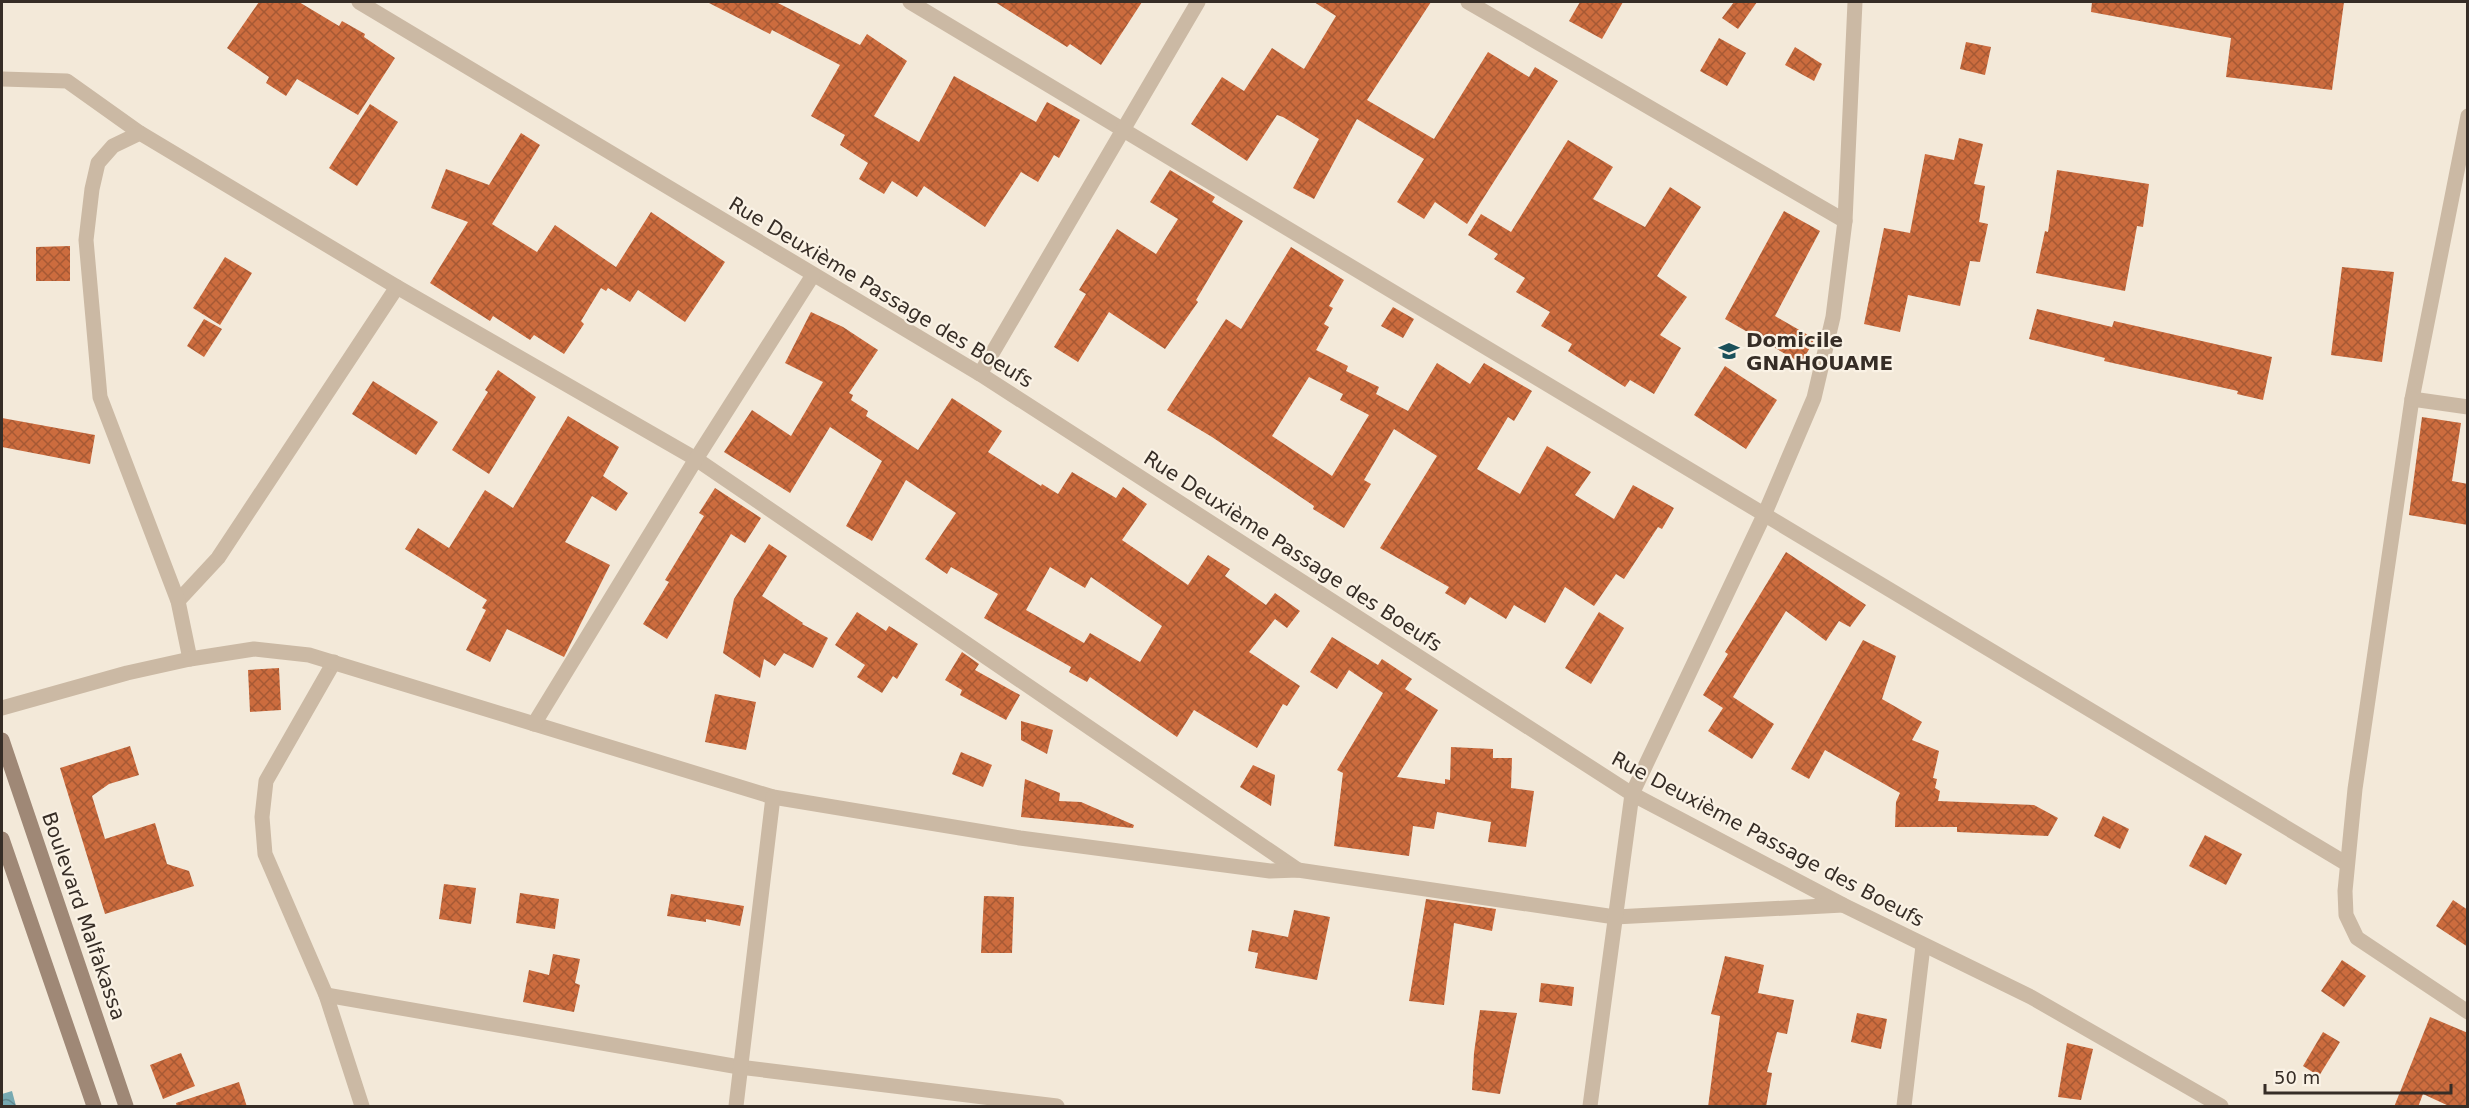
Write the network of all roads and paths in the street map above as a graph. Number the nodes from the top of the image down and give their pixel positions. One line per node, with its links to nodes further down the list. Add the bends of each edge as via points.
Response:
1 (359, 2): 11 (street, Rue Deuxième Passage des Boeufs)
2 (910, 2): 8 (street)
3 (1198, 2): 8 (street)
4 (1468, 2): 10 (street)
5 (1855, 2): 10 (street)
6 (2, 79): 9 (street, via 67,81)
7 (2468, 116): 14 (street)
8 (1124, 130): 13 (street); 17 (street)
9 (140, 133): 12 (street); 18 (street, via 113,146 98,163 86,240 100,397)
10 (1845, 221): 17 (street, via 1833,317 1814,398)
11 (813, 275): 13 (street, Rue Deuxième Passage des Boeufs); 16 (street)
12 (397, 287): 16 (street); 18 (street, via 218,558)
13 (980, 374): 24 (street, Rue Deuxième Passage des Boeufs)
14 (2412, 399): 15 (street); 27 (street)
15 (2468, 407)
16 (696, 459): 22 (street); 28 (street)
17 (1766, 513): 24 (street); 27 (street)
18 (178, 602): 19 (street)
19 (190, 658): 20 (street, via 254,649); 21 (street)
20 (334, 662): 22 (street); 32 (street, via 266,781 262,817 265,854)
21 (2, 708)
22 (534, 724): 25 (street)
23 (2, 740): 36 (main road, Boulevard Malfakassa)
24 (1632, 794): 29 (street, Rue Deuxième Passage des Boeufs); 30 (street)
25 (773, 797): 28 (street, via 1020,838 1270,871); 34 (street)
26 (2, 838): 35 (main road)
27 (2347, 864): 33 (street, via 2346,915 2357,938)
28 (1298, 870): 30 (street)
29 (1843, 906): 30 (street); 31 (street, Rue Deuxième Passage des Boeufs)
30 (1615, 917): 40 (street)
31 (1923, 946): 41 (street); 42 (street, Rue Deuxième Passage des Boeufs, via 2031,998)
32 (326, 995): 34 (street); 37 (street)
33 (2468, 1012)
34 (739, 1067): 38 (street); 39 (street)
35 (94, 1107)
36 (126, 1107)
37 (362, 1107)
38 (736, 1107)
39 (1057, 1107)
40 (1590, 1107)
41 (1904, 1107)
42 (2221, 1107)

